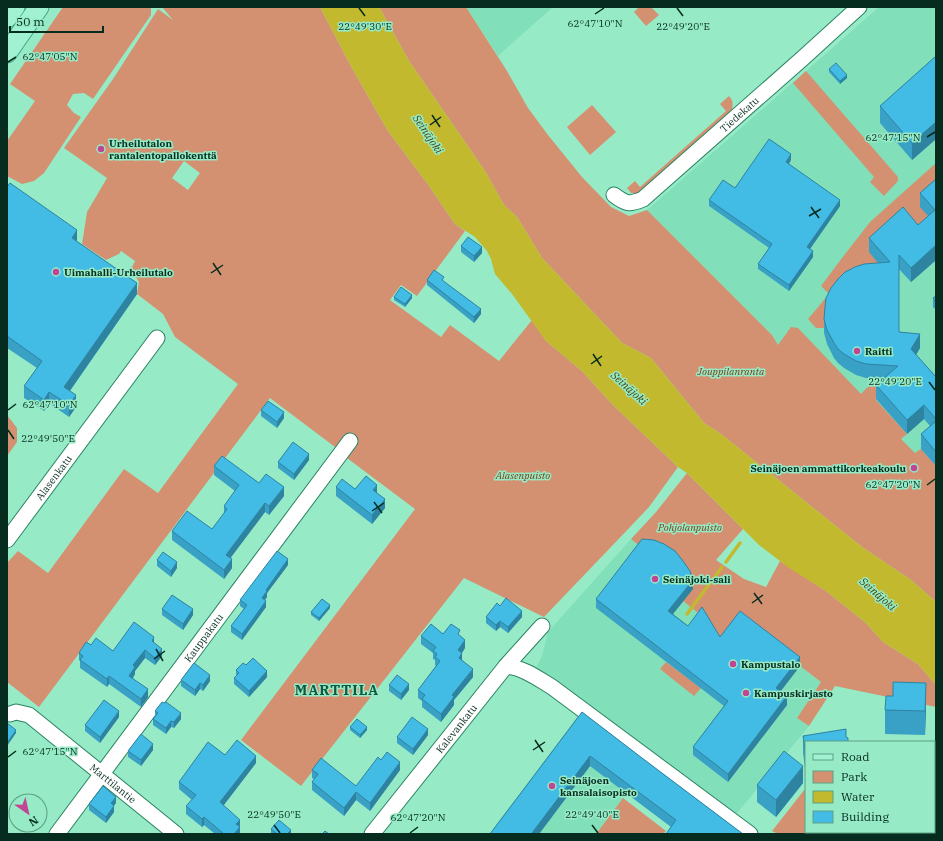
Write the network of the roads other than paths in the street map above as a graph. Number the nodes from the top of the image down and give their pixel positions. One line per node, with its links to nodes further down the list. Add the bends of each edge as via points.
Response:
1 (15, 7): 4 (main road)
2 (39, 7): 5 (main road)
3 (859, 7): 6 (street, Tiedekatu, via 643,199 632,204)
4 (7, 18)
5 (7, 52)
6 (614, 195)
7 (157, 338): 9 (street, Alasenkatu)
8 (350, 441): 13 (street, Kauppakatu)
9 (7, 540)
10 (542, 626): 11 (street, Kalevankatu)
11 (506, 666): 16 (street, Kalevankatu); 17 (street, via 525,671 552,687)
12 (10, 714): 13 (street, Marttilantie, via 16,712 29,715)
13 (102, 774): 14 (street, Kauppakatu); 15 (street, Marttilantie)
14 (57, 834)
15 (176, 834)
16 (372, 834)
17 (750, 834)

